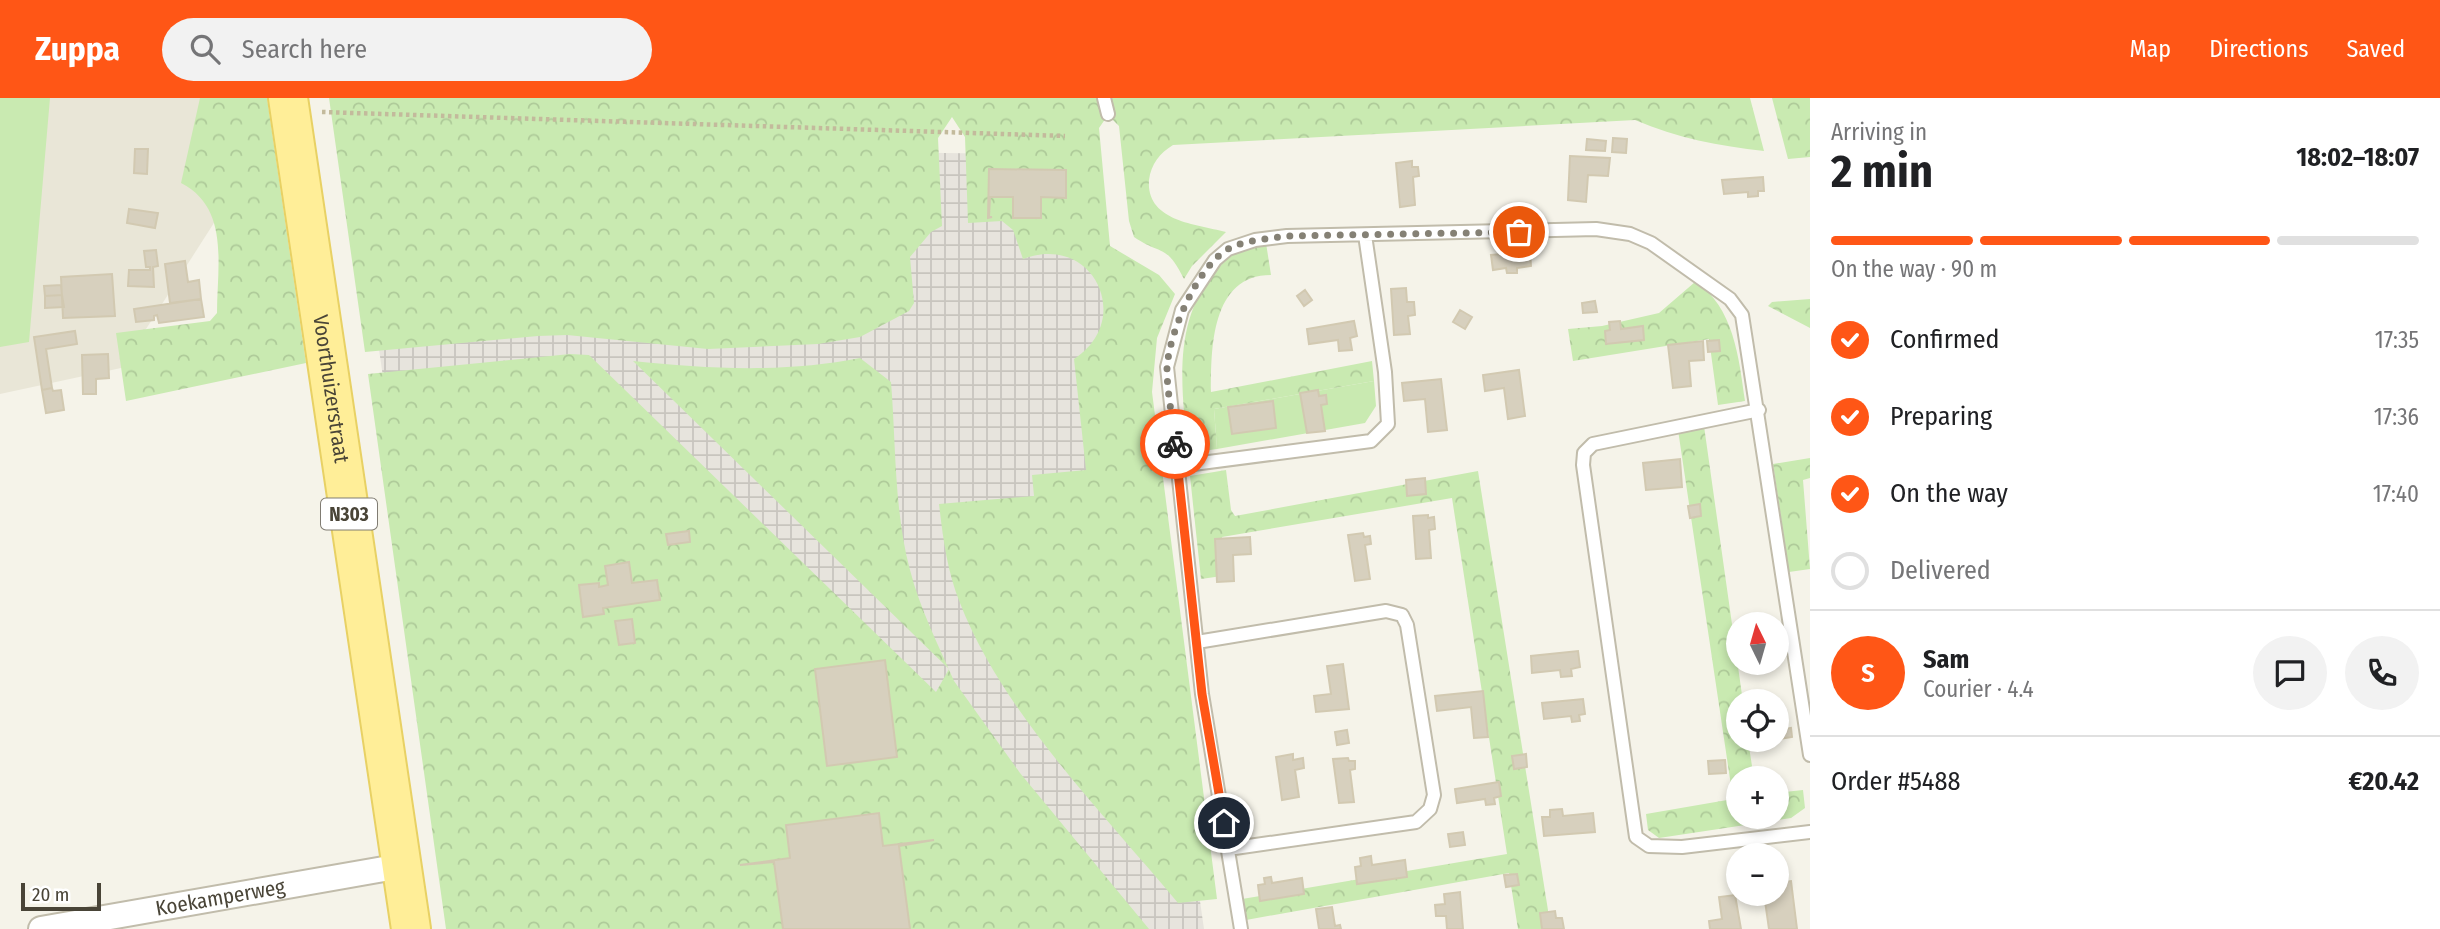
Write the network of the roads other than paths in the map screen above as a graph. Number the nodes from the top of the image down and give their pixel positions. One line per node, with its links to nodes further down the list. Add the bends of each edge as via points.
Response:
1 (1104, 98): 3 (lane)
2 (289, 107): 11 (main road, Voorthuizerstraat / N303)
3 (1108, 114)
4 (1365, 235): 5 (lane, via 1596,229 1630,234 1651,243 1730,299 1742,315); 6 (lane, via 1255,240 1228,249 1215,260 1182,310 1167,367); 6 (lane, via 1388,424 1371,441)
5 (1759, 410): 8 (lane); 9 (lane, via 1593,444 1584,453 1583,465 1636,837 1649,846 1682,846)
6 (1178, 466): 7 (lane)
7 (1196, 642): 10 (lane); 10 (lane, via 1386,611 1402,615 1434,795 1430,808 1416,822)
8 (1810, 755)
9 (1810, 832)
10 (1228, 849): 14 (lane)
11 (401, 866): 12 (street, Koekamperweg); 13 (main road, Voorthuizerstraat / N303)
12 (41, 929)
13 (411, 929)
14 (1241, 929)

